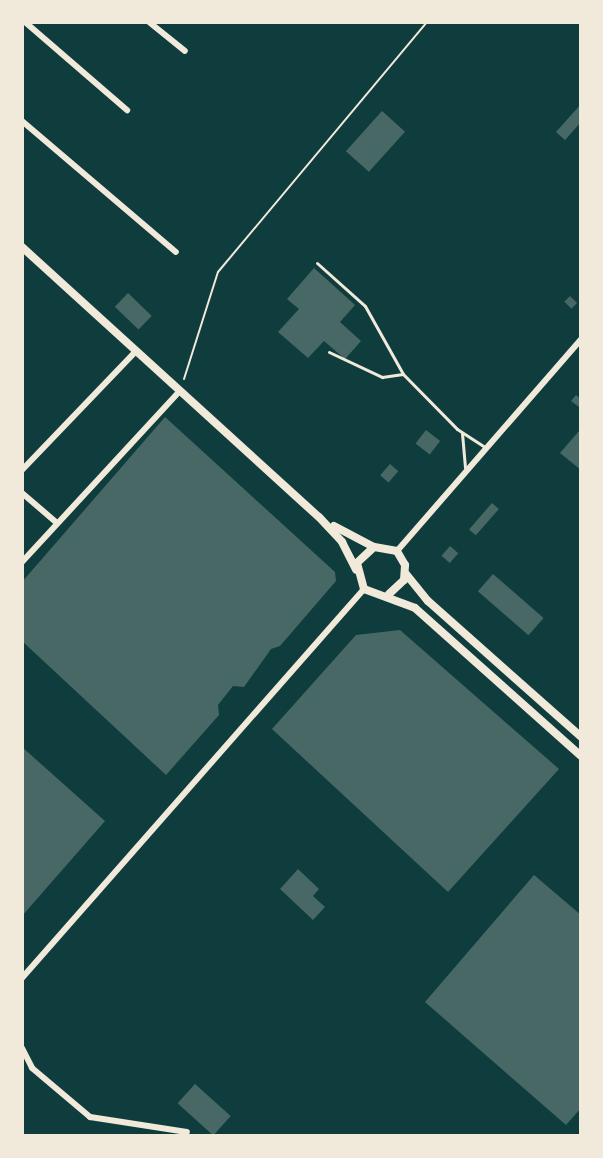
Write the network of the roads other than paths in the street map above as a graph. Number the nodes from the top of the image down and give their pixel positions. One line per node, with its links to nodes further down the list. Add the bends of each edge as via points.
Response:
1 (25, 22): 4 (street)
2 (149, 22): 3 (street)
3 (185, 51)
4 (127, 110)
5 (22, 121): 7 (street)
6 (22, 247): 10 (main road)
7 (176, 252)
8 (317, 263): 12 (lane, via 365,306)
9 (581, 339): 15 (street)
10 (136, 351): 13 (main road); 16 (street)
11 (329, 352): 12 (lane, via 382,377)
12 (403, 374): 14 (lane)
13 (180, 391): 19 (main road); 20 (street)
14 (462, 433): 15 (lane); 17 (lane)
15 (486, 448): 17 (street)
16 (22, 470)
17 (465, 472): 22 (street)
18 (22, 493): 20 (street)
19 (319, 517): 21 (main road); 24 (main road, via 342,542)
20 (57, 523): 23 (street)
21 (374, 547): 22 (main road); 24 (main road, via 361,556)
22 (397, 551): 25 (main road)
23 (22, 562)
24 (356, 570): 26 (main road)
25 (406, 574): 27 (main road); 28 (main road, via 428,601)
26 (364, 589): 27 (main road); 30 (street)
27 (389, 594): 29 (main road, via 434,623)
28 (581, 737)
29 (581, 756)
30 (22, 978)
31 (22, 1048): 32 (street, via 32,1068 90,1117)
32 (187, 1132)

